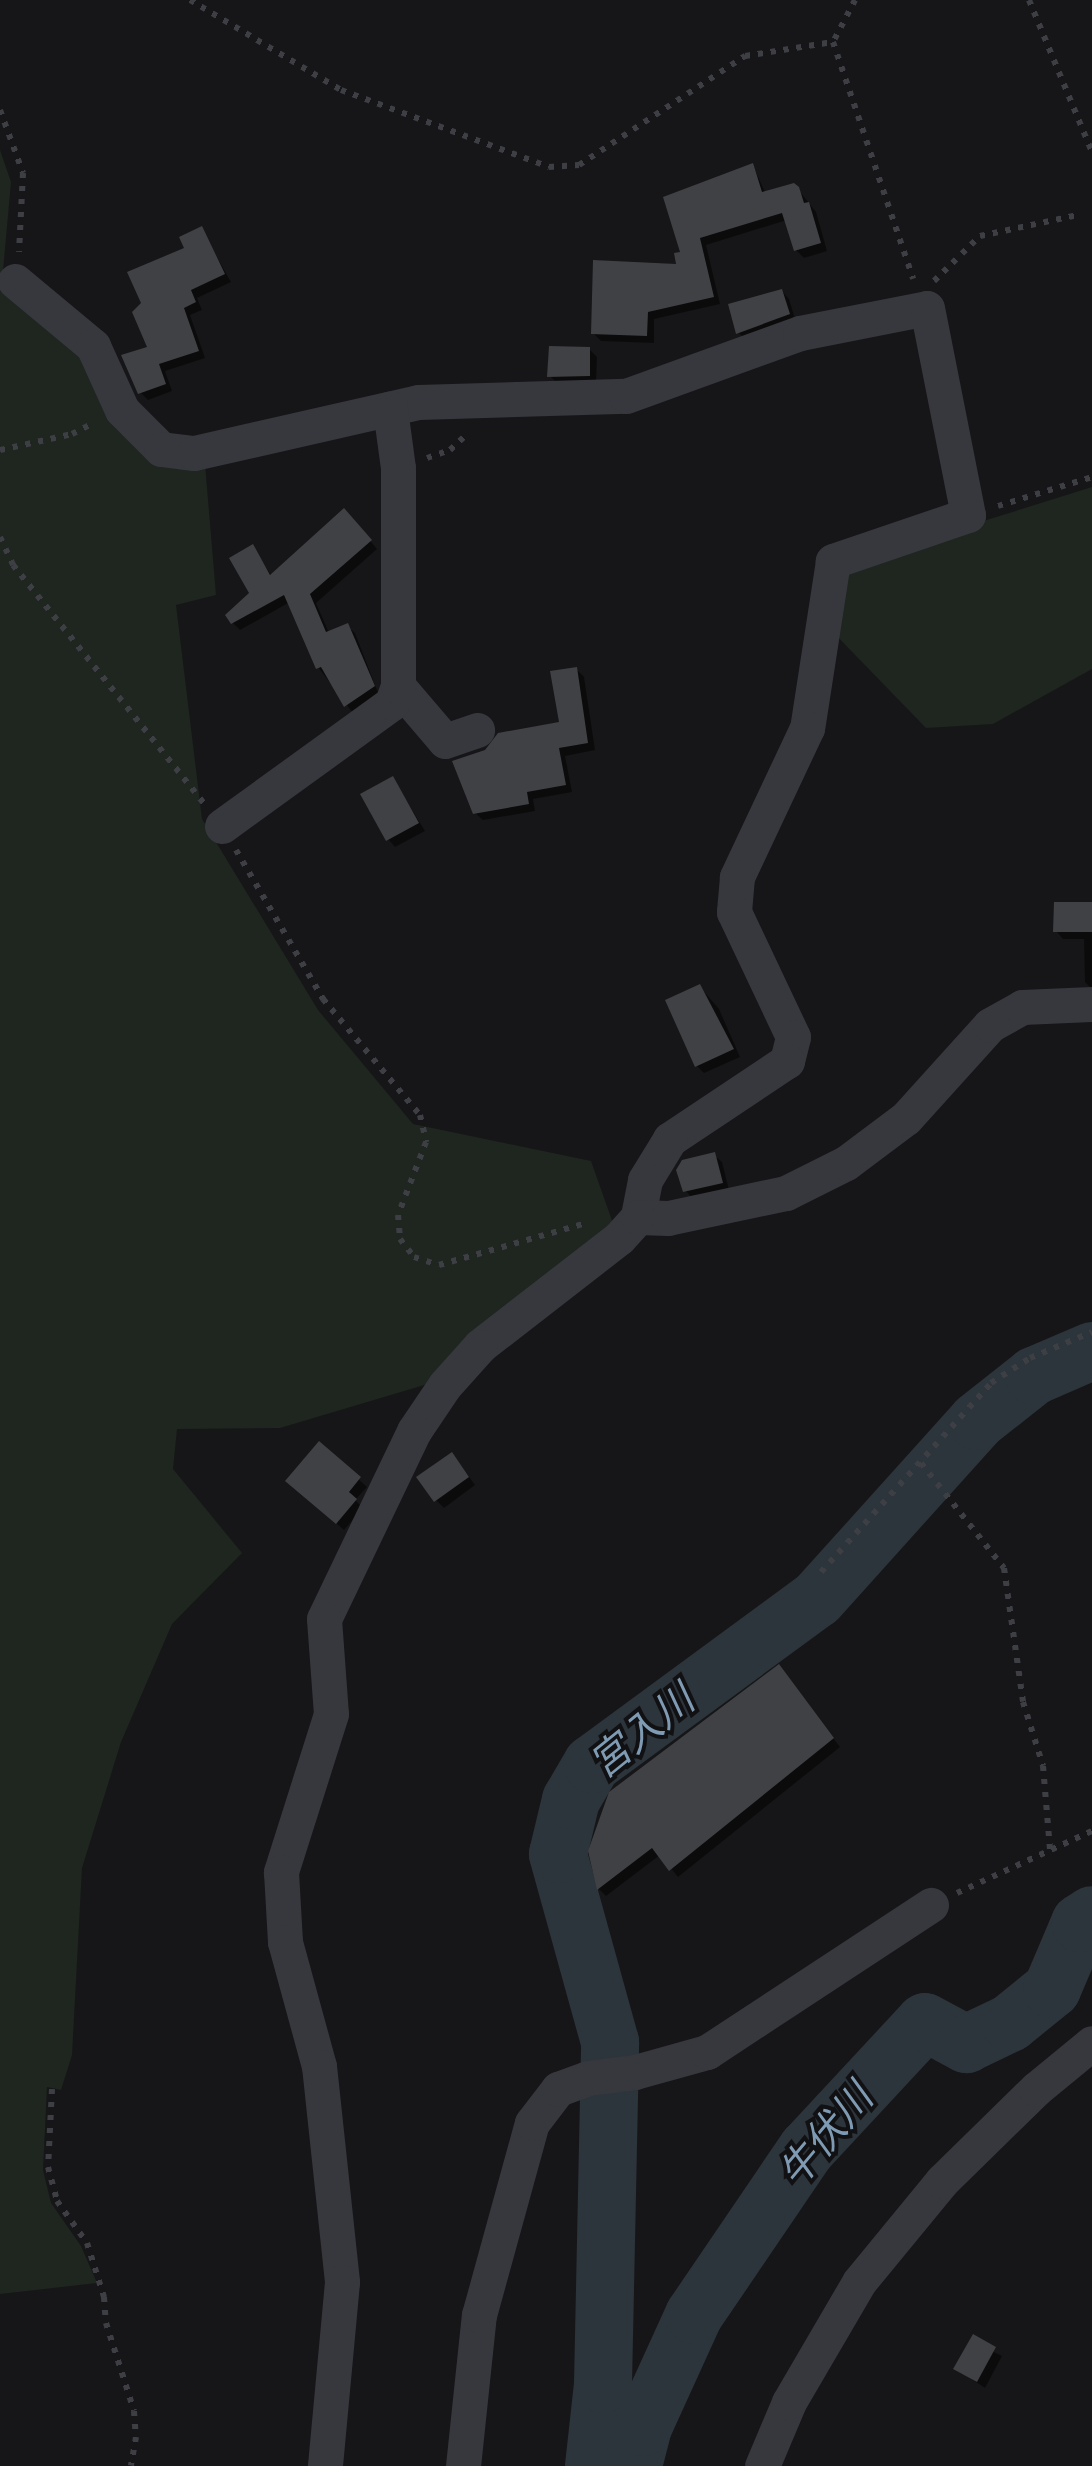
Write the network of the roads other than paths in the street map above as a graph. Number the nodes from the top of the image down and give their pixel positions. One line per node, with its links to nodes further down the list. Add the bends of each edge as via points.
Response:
1 (15, 281): 2 (street, via 93,346 122,410 162,449 194,453)
2 (390, 408): 3 (street, via 398,468); 7 (street, via 626,396 800,333 924,302 968,516 832,561 806,728 737,876 734,912 792,1037 787,1061 670,1139 645,1180)
3 (398, 686): 4 (street, via 446,741); 5 (street, via 392,703)
4 (477, 730)
5 (222, 826)
6 (1092, 1004): 7 (street, via 1022,1007 990,1025 906,1118 846,1162 786,1194 668,1218)
7 (638, 1217): 10 (street, via 480,1346 445,1385 406,1447 324,1619 331,1714 281,1872 285,1942 319,2066 342,2282)
8 (930, 1904): 11 (street, via 708,2052 558,2089 532,2123 479,2315)
9 (1092, 2042): 12 (street, via 942,2182 859,2282 789,2402)
10 (325, 2466)
11 (464, 2466)
12 (762, 2466)

